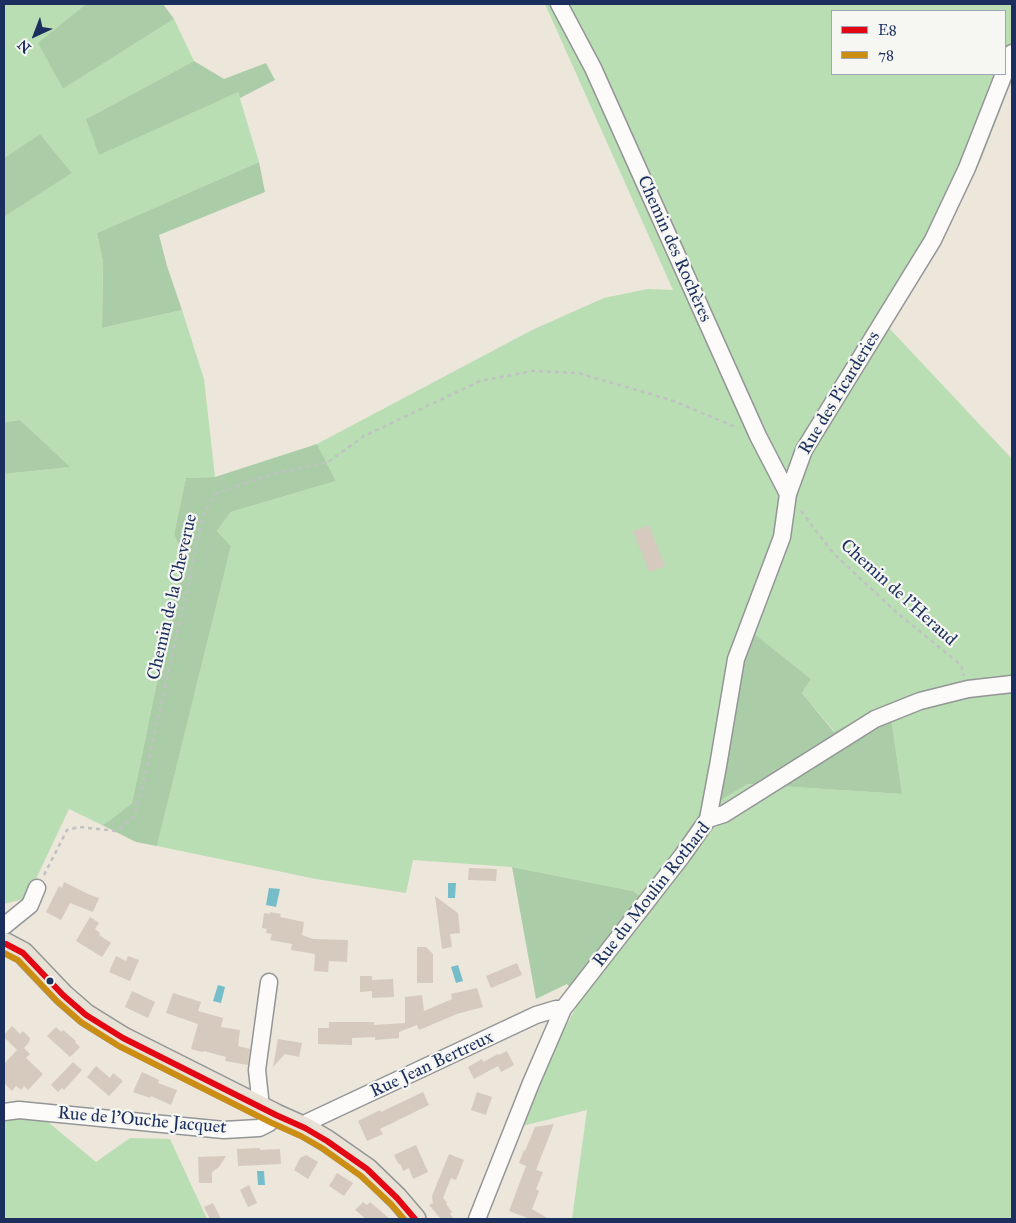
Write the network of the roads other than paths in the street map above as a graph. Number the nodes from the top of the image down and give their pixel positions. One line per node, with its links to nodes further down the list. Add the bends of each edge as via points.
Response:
1 (560, 4): 5 (street, Chemin des Rochères, via 593,68 758,436)
2 (1012, 53): 3 (street, Rue des Picarderies)
3 (1006, 68)
4 (1003, 75): 5 (street, Rue des Picarderies, via 967,168 933,240 804,450)
5 (788, 494): 7 (street, Rue des Picarderies, via 782,536 736,659)
6 (1012, 684): 7 (street, Rue du Moulin Rothard, via 968,689 920,701 875,719 724,814)
7 (708, 819): 11 (street, Rue du Moulin Rothard)
8 (37, 888): 9 (street, via 30,905)
9 (4, 937): 12 (main road, via 86,1015 123,1038)
10 (269, 982): 12 (street, via 256,1070)
11 (563, 1009): 14 (street, Rue Jean Bertreux, via 536,1015 308,1122); 16 (street, Rue du Moulin Rothard)
12 (268, 1111): 13 (street, Rue de l'Ouche Jacquet, via 269,1123 260,1128 224,1130 20,1110); 14 (main road)
13 (4, 1112)
14 (305, 1128): 15 (main road, via 367,1168)
15 (415, 1219)
16 (477, 1219)

